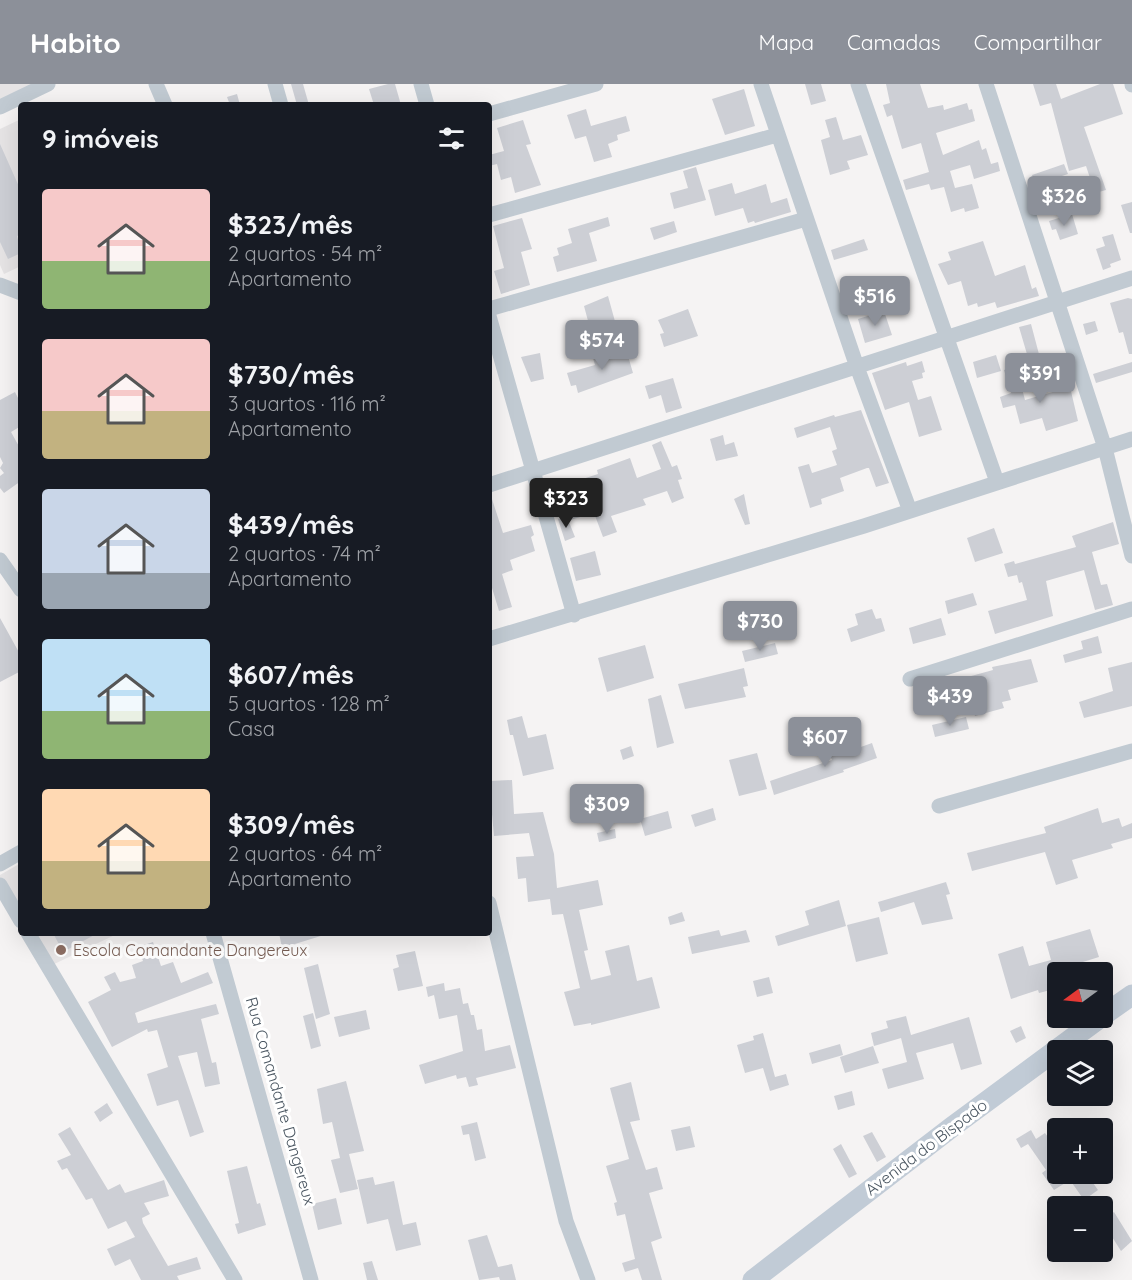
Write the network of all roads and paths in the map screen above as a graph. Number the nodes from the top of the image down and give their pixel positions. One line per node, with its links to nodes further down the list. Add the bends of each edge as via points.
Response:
1 (48, 84): 12 (street)
2 (156, 84): 9 (street)
3 (275, 84): 10 (street)
4 (421, 84): 11 (street)
5 (596, 84): 13 (street)
6 (761, 84): 14 (street)
7 (858, 84): 23 (street)
8 (986, 84): 20 (street)
9 (164, 102)
10 (280, 102)
11 (426, 102)
12 (0, 107)
13 (492, 113)
14 (777, 135): 15 (street); 16 (street)
15 (492, 214)
16 (806, 219): 21 (street); 24 (street)
17 (1132, 278): 20 (street)
18 (0, 285): 19 (street)
19 (18, 292)
20 (1058, 303): 23 (street); 26 (street)
21 (492, 308)
22 (492, 326): 27 (street)
23 (946, 338): 24 (street); 28 (street)
24 (857, 367): 27 (street); 30 (street)
25 (1132, 439): 26 (street)
26 (1105, 448): 28 (street); 31 (street)
27 (534, 470): 29 (street); 35 (street)
28 (997, 482): 30 (street)
29 (492, 484)
30 (910, 511): 35 (street)
31 (1132, 556)
32 (0, 560): 33 (street)
33 (18, 586)
34 (1132, 609): 37 (street)
35 (574, 615): 36 (street)
36 (492, 638)
37 (910, 679)
38 (1132, 751): 39 (street)
39 (939, 806)
40 (18, 854): 41 (street)
41 (0, 864)
42 (0, 885): 44 (street)
43 (492, 915): 53 (street, via 566,1221)
44 (18, 916)
45 (30, 936): 51 (street)
46 (214, 936): 52 (street, Rua Comandante Dangereux)
47 (1132, 994): 48 (main road, Avenida do Bispado)
48 (1113, 1009)
49 (1087, 1028): 50 (main road, Avenida do Bispado, via 952,1126)
50 (766, 1276)
51 (235, 1280)
52 (311, 1280)
53 (588, 1280)

